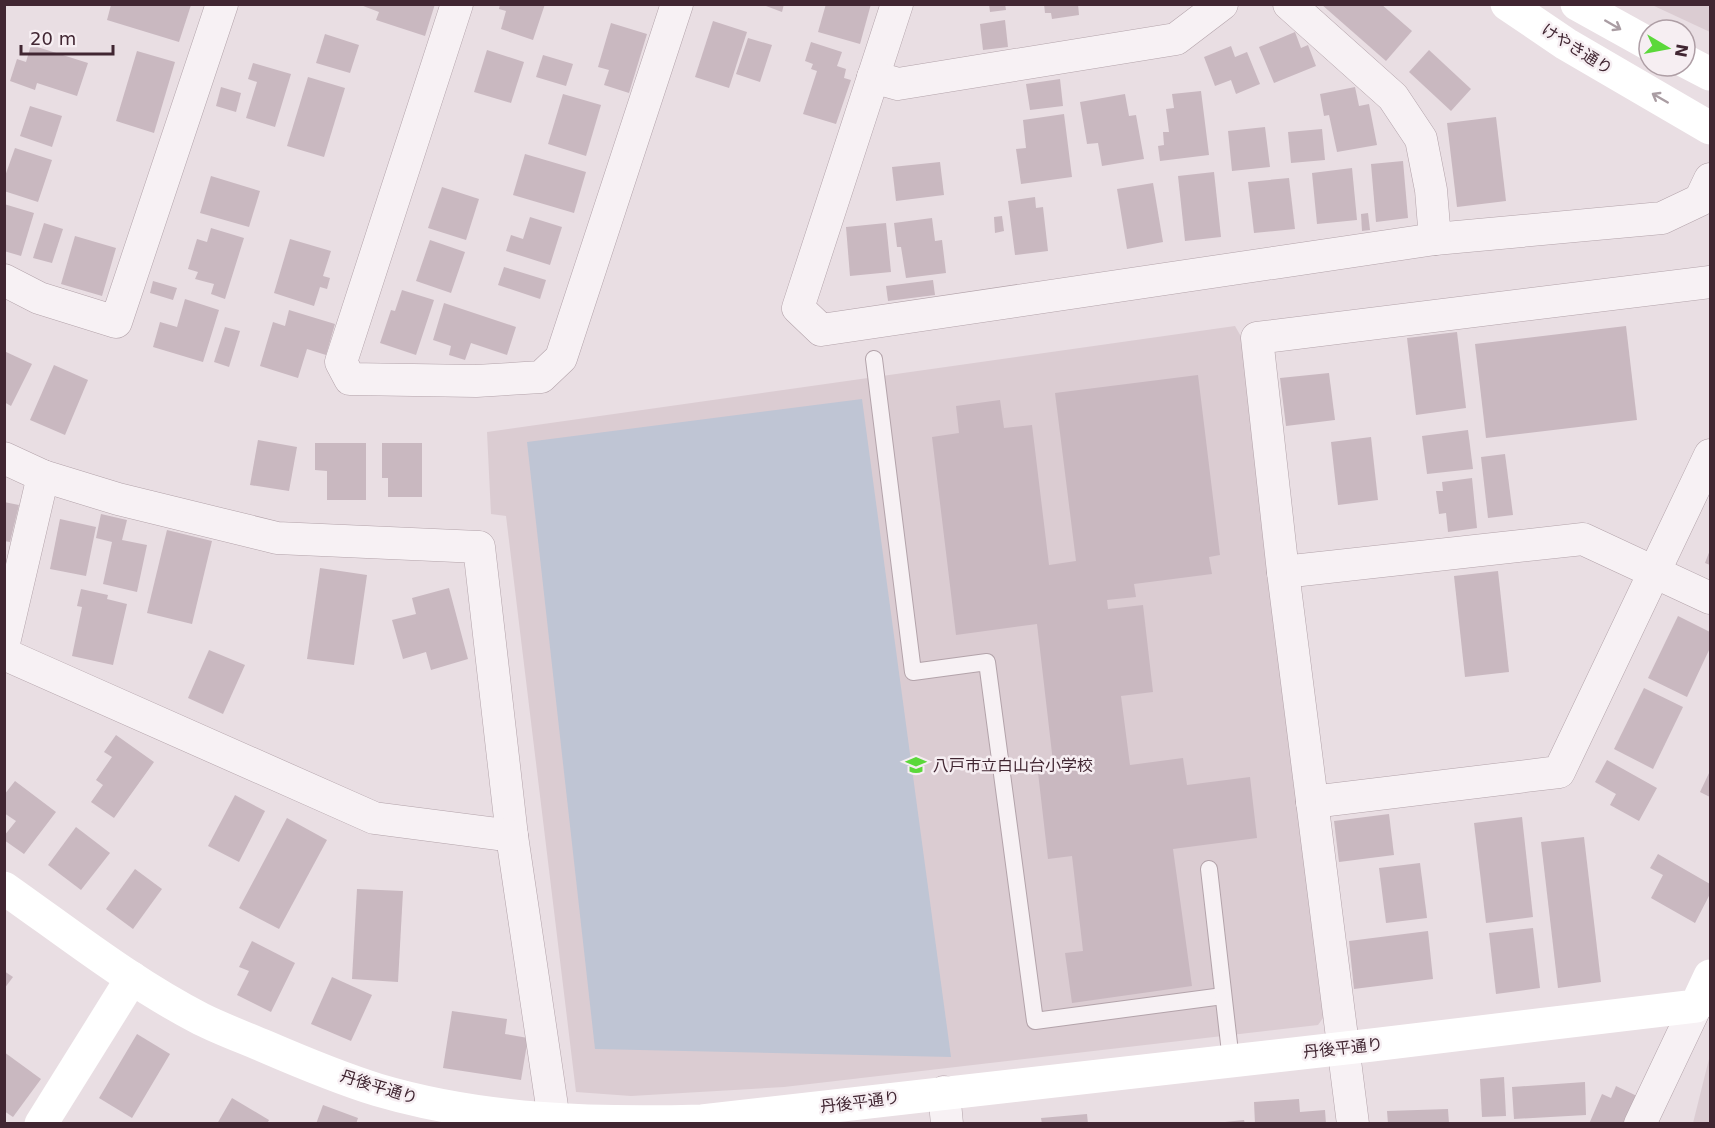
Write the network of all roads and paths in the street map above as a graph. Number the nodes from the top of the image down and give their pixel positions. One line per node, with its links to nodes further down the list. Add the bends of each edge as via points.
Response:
1 (222, 4): 14 (street, via 116,322 39,298)
2 (458, 4): 3 (street, via 341,362 350,379 476,381 541,377 561,358)
3 (677, 4)
4 (897, 4): 10 (street)
5 (1222, 4): 10 (street, via 1176,39 898,84)
6 (1288, 4): 13 (street, via 1393,98 1421,139)
7 (1507, 4): 11 (street, けやき通り, one-way to 7, via 1566,44)
8 (1577, 4): 9 (street, one-way to 9)
9 (1637, 37)
10 (873, 77): 13 (street, via 798,308 821,330)
11 (1710, 128)
12 (1710, 179): 13 (street, via 1700,200 1662,218)
13 (1435, 239)
14 (4, 279)
15 (1710, 282): 21 (street, via 1257,338)
16 (874, 359): 31 (lane, via 913,672 987,662 1035,1021)
17 (1710, 455): 20 (street)
18 (4, 458): 19 (street)
19 (43, 476): 23 (street); 26 (street, via 118,500 277,538 479,547)
20 (1656, 571): 21 (street, via 1582,539); 22 (street); 25 (street, via 1559,772)
21 (1283, 572): 25 (street)
22 (1710, 598)
23 (4, 643)
24 (4, 654): 26 (street, via 374,818)
25 (1312, 802): 33 (street)
26 (512, 836): 36 (street)
27 (1209, 869): 31 (lane)
28 (4, 888): 30 (street, 丹後平通り)
29 (1710, 976): 32 (street)
30 (132, 978): 36 (street, 丹後平通り, via 202,1019 378,1090 455,1107); 37 (street)
31 (1223, 996): 34 (lane)
32 (1696, 1006): 33 (street, 丹後平通り); 39 (street)
33 (1344, 1048): 34 (street, 丹後平通り); 38 (street)
34 (1230, 1061): 35 (street, 丹後平通り)
35 (945, 1108): 36 (street, 丹後平通り, via 702,1121)
36 (554, 1120)
37 (41, 1124)
38 (1353, 1124)
39 (1640, 1124)

